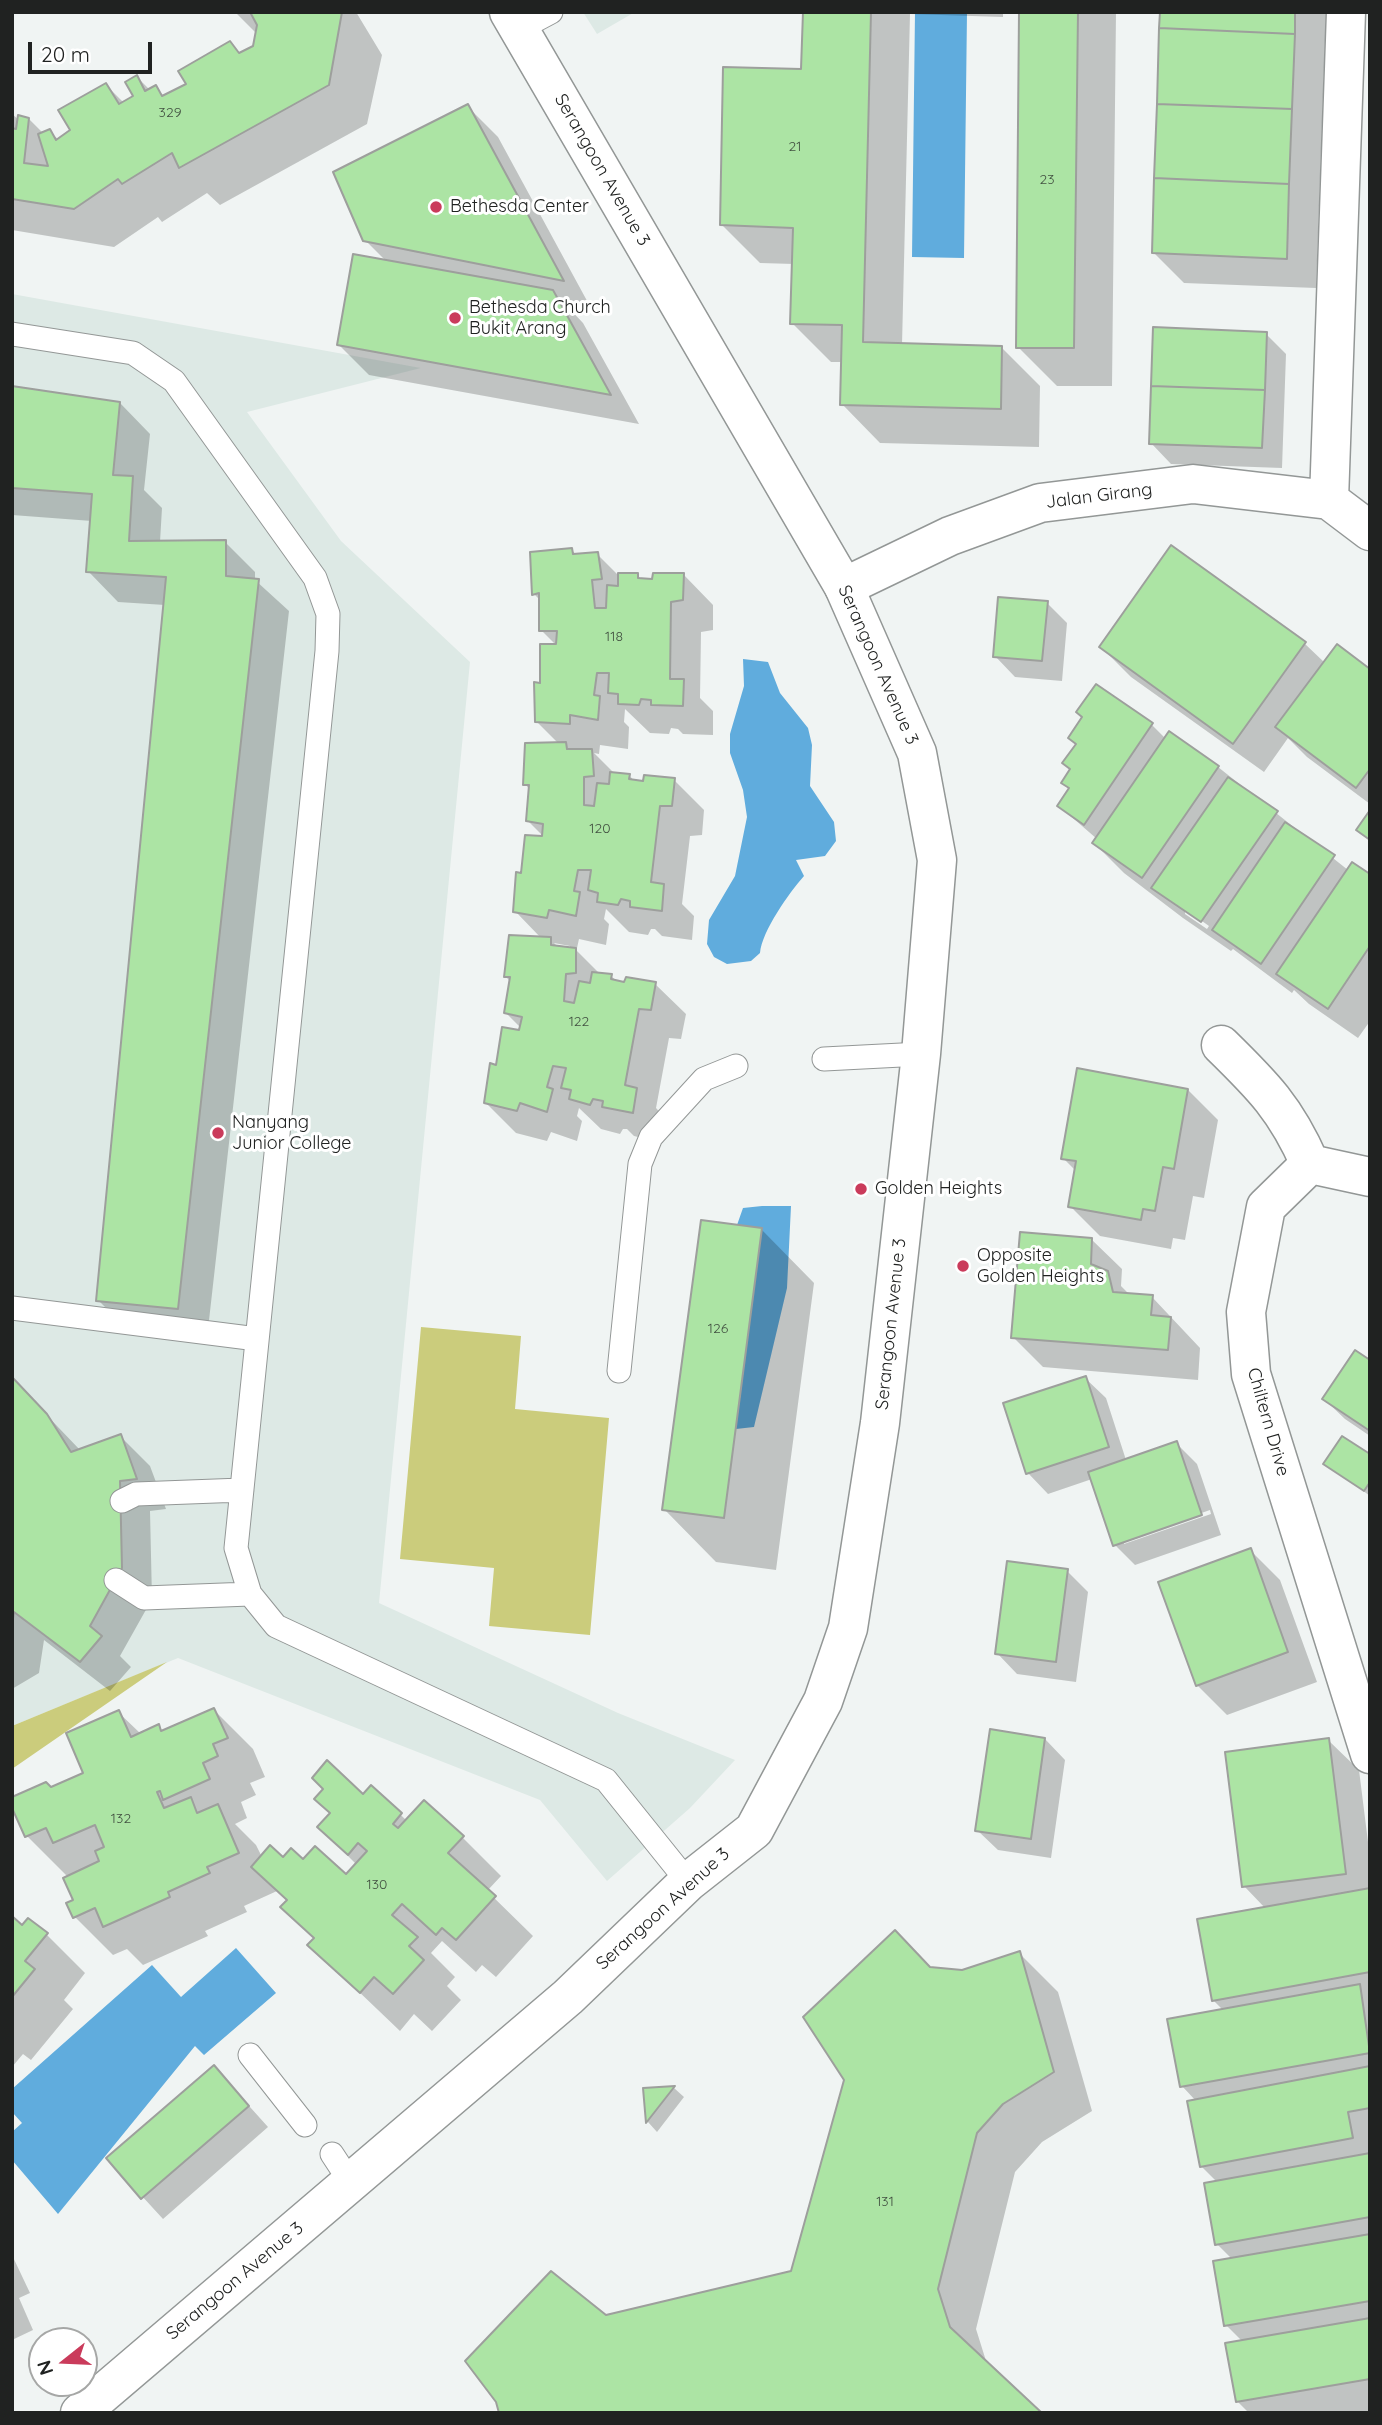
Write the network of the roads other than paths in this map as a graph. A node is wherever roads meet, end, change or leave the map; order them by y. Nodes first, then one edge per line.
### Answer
1 (1346, 12) edge
2 (526, 18) edge
3 (1357, 112) edge
4 (12, 334) edge
5 (1329, 500) junction
6 (1370, 531) edge
7 (844, 587) junction
8 (1222, 1045) dead end
9 (920, 1054) junction
10 (824, 1059) dead end
11 (736, 1066) dead end
12 (1310, 1164) junction
13 (1370, 1177) edge
14 (12, 1308) edge
15 (257, 1339) junction
16 (619, 1371) dead end
17 (242, 1490) junction
18 (121, 1501) dead end
19 (116, 1580) dead end
20 (250, 1594) junction
21 (1370, 1754) edge
22 (688, 1882) junction
23 (250, 2054) dead end
24 (305, 2125) dead end
25 (80, 2413) edge

1 - 3 street
2 - 7 street, Serangoon Avenue 3
3 - 5 street
4 - 15 lane
5 - 6 street
5 - 7 street, Jalan Girang
7 - 9 street, Serangoon Avenue 3
8 - 12 street
9 - 10 lane
9 - 22 street, Serangoon Avenue 3
11 - 16 lane
12 - 13 street
12 - 21 street, Chiltern Drive
14 - 15 lane
15 - 17 lane
17 - 18 lane
17 - 20 lane
19 - 20 lane
20 - 22 lane
22 - 25 street, Serangoon Avenue 3
23 - 24 lane

